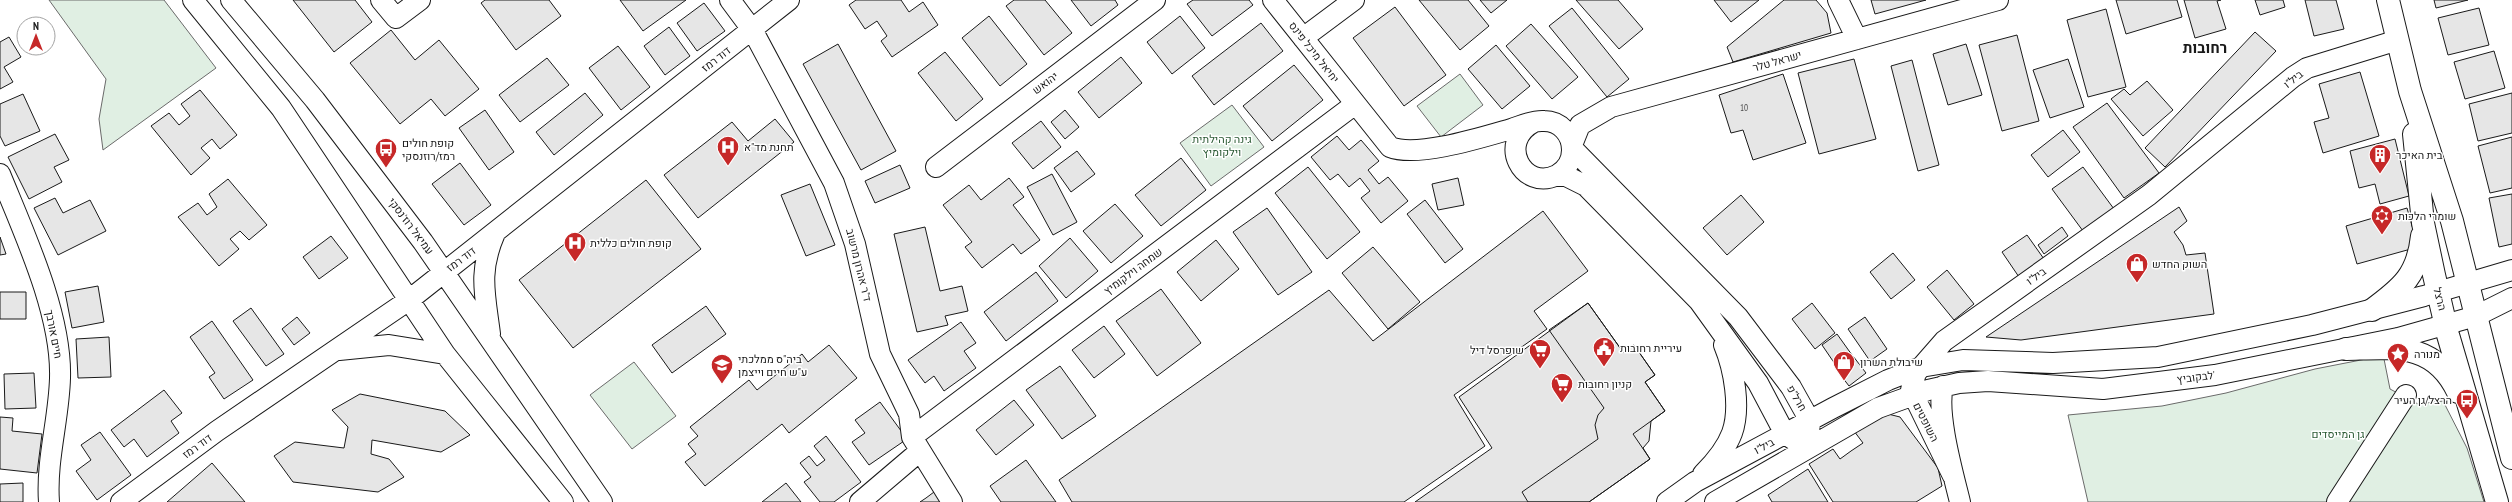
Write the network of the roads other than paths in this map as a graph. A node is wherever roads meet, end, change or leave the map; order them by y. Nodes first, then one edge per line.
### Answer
1 (193, 0) edge
2 (231, 0) edge
3 (381, 0) edge
4 (420, 0) edge
5 (730, 0) edge
6 (789, 0) edge
7 (1155, 0) edge
8 (1273, 0) edge
9 (1354, 0) edge
10 (1838, 0) edge
11 (1998, 0) edge
12 (2388, 0) edge
13 (752, 31) junction
14 (1303, 38) junction
15 (1857, 39) junction
16 (2398, 40) junction
17 (2410, 91) junction
18 (1354, 105) junction
19 (1534, 122) junction
20 (1465, 142) junction
21 (1572, 146) junction
22 (1519, 164) junction
23 (936, 167) dead end
24 (0, 174) edge
25 (1555, 176) junction
26 (2423, 223) junction
27 (495, 233) junction
28 (2512, 270) edge
29 (444, 271) junction
30 (2467, 283) junction
31 (2439, 292) junction
32 (2512, 298) edge
33 (409, 300) junction
34 (2372, 310) junction
35 (2476, 316) junction
36 (1715, 321) junction
37 (2447, 326) junction
38 (491, 338) junction
39 (2346, 349) junction
40 (335, 351) junction
41 (445, 354) junction
42 (1921, 367) junction
43 (1943, 386) junction
44 (1912, 394) junction
45 (2406, 395) dead end
46 (1810, 421) junction
47 (2476, 431) junction
48 (1785, 434) junction
49 (916, 444) junction
50 (1807, 448) junction
51 (2512, 458) edge
52 (1953, 476) junction
53 (1695, 482) junction
54 (49, 502) edge
55 (121, 502) edge
56 (562, 502) edge
57 (602, 502) edge
58 (860, 502) edge
59 (952, 502) edge
60 (1667, 502) edge
61 (1715, 502) edge
62 (1960, 502) edge
63 (2337, 502) edge
64 (2497, 502) edge

1 - 33 street
2 - 29 street, עמיאל רוז'נסקי
3 - 4 street
5 - 13 street, ד"ר אהרון מרשוב
6 - 13 street, דוד רמז
7 - 23 street, יהואש
8 - 14 street, יחיאל מיכל פינס
9 - 14 street
10 - 15 street
11 - 15 street, ישראל טלר
12 - 16 main road, הרצל
13 - 27 street, דוד רמז
13 - 49 street, ד"ר אהרון מרשוב
14 - 18 street, יחיאל מיכל פינס
15 - 21 street, ישראל טלר
16 - 17 main road, הרצל
16 - 42 street, ביל"ו
17 - 26 main road, הרצל
17 - 30 main road, הרצל
18 - 20 street
18 - 49 street, שמחה וילקומיץ
19 - 20 street
19 - 21 street
19 - 22 street
20 - 22 street
21 - 25 street
21 - 46 street, חרל"פ
22 - 25 street
24 - 54 street, חיים אורבך
25 - 36 street
26 - 31 main road, הרצל
26 - 34 main road
27 - 29 street, דוד רמז
27 - 38 street
28 - 30 street
29 - 33 street, דוד רמז
29 - 38 street, עמיאל רוז'נסקי
30 - 31 street
30 - 35 main road, הרצל
31 - 34 street
31 - 37 main road, הרצל
32 - 35 street, לבקוביץ'
33 - 40 street, דוד רמז
33 - 41 street
34 - 42 street
35 - 37 street, לבקוביץ'
35 - 51 main road, הרצל
36 - 48 street
36 - 53 street
37 - 39 street, לבקוביץ'
37 - 47 main road, הרצל
38 - 57 street, עמיאל רוז'נסקי
39 - 43 street, לבקוביץ'
39 - 47 main road
40 - 41 street
40 - 55 street, דוד רמז
41 - 56 street
42 - 44 street, השופטים
42 - 46 street, ביל"ו
43 - 44 street, לבקוביץ'
43 - 52 street, השופטים
44 - 50 street, ביל"ו
44 - 52 street, השופטים
45 - 63 street
46 - 48 street, ביל"ו
46 - 50 street, חרל"פ
47 - 64 main road, הרצל
48 - 50 street
48 - 53 street, ביל"ו
49 - 58 street, שמחה וילקומיץ
49 - 59 street, ד"ר אהרון מרשוב
50 - 61 street, ביל"ו
52 - 62 street, השופטים
53 - 60 street, ביל"ו

